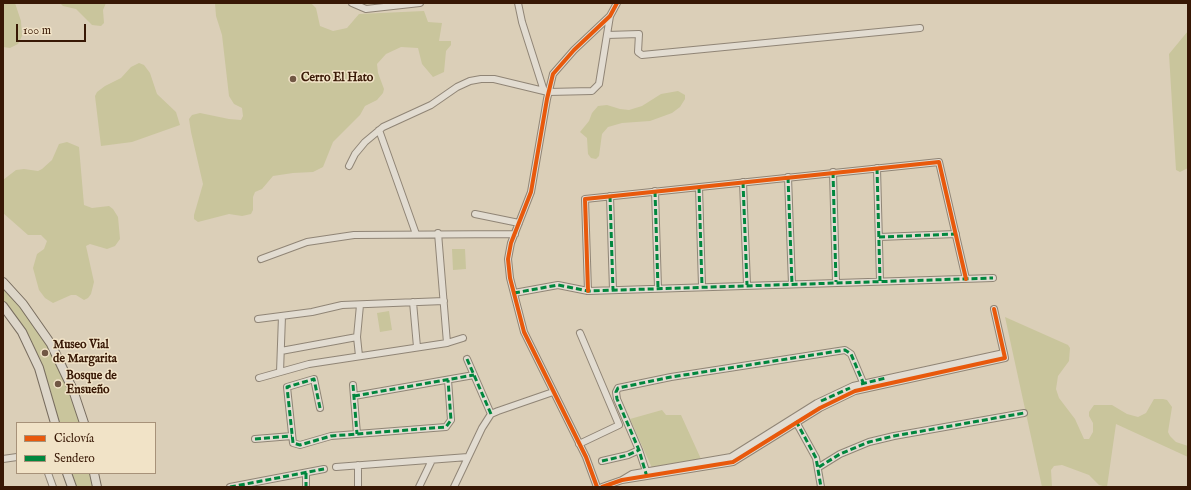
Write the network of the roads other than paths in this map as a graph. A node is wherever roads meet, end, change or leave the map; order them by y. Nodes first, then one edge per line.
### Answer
1 (352, 3) edge
2 (420, 3) edge
3 (518, 3) edge
4 (617, 3) edge
5 (610, 16) junction
6 (920, 28) dead end
7 (607, 35) junction
8 (546, 92) junction
9 (380, 130) junction
10 (349, 166) dead end
11 (877, 168) junction
12 (832, 172) junction
13 (788, 177) junction
14 (743, 182) junction
15 (699, 187) junction
16 (655, 191) junction
17 (610, 196) junction
18 (475, 214) dead end
19 (519, 223) junction
20 (438, 233) junction
21 (416, 234) junction
22 (515, 234) junction
23 (956, 234) junction
24 (879, 237) junction
25 (261, 259) dead end
26 (993, 278) dead end
27 (966, 279) junction
28 (880, 281) junction
29 (3, 282) edge
30 (836, 282) junction
31 (792, 284) junction
32 (746, 285) junction
33 (702, 286) junction
34 (658, 288) junction
35 (613, 290) junction
36 (588, 291) junction
37 (514, 293) junction
38 (444, 301) junction
39 (413, 302) junction
40 (360, 305) junction
41 (3, 306) edge
42 (994, 309) dead end
43 (282, 316) junction
44 (258, 319) dead end
45 (580, 333) dead end
46 (357, 337) junction
47 (463, 338) dead end
48 (447, 342) junction
49 (417, 347) junction
50 (281, 351) junction
51 (359, 356) junction
52 (467, 359) dead end
53 (280, 372) junction
54 (474, 375) junction
55 (260, 378) dead end
56 (448, 380) junction
57 (354, 385) dead end
58 (865, 386) junction
59 (553, 392) junction
60 (354, 396) junction
61 (320, 408) dead end
62 (1024, 413) dead end
63 (491, 414) junction
64 (795, 420) junction
65 (55, 422) edge
66 (84, 422) edge
67 (356, 434) junction
68 (292, 436) junction
69 (255, 439) dead end
70 (579, 444) junction
71 (639, 450) junction
72 (16, 457) edge
73 (468, 457) junction
74 (3, 459) edge
75 (432, 460) junction
76 (602, 461) dead end
77 (358, 465) junction
78 (336, 467) dead end
79 (819, 467) junction
80 (324, 469) dead end
81 (306, 473) junction
82 (48, 474) edge
83 (67, 474) edge
84 (94, 474) edge
85 (647, 474) junction
86 (260, 484) edge
87 (53, 487) edge
88 (72, 487) edge
89 (97, 487) edge
90 (230, 487) edge
91 (306, 487) edge
92 (358, 487) edge
93 (419, 487) edge
94 (454, 487) edge
95 (597, 487) edge
96 (602, 487) edge
97 (821, 487) edge

1 - 2 street
3 - 8 street
4 - 5 street
5 - 7 street
5 - 8 street
6 - 7 street
7 - 8 street
8 - 9 street
8 - 19 street
9 - 10 street
9 - 21 street
11 - 12 street
11 - 23 street
11 - 24 street
12 - 13 street
12 - 30 street
13 - 14 street
13 - 31 street
14 - 15 street
14 - 32 street
15 - 16 street
15 - 33 street
16 - 17 street
16 - 34 street
17 - 35 street
17 - 36 street
18 - 19 street
19 - 22 street
20 - 21 street
20 - 22 street
20 - 38 street
21 - 25 street
22 - 37 street
23 - 24 street
23 - 27 street
24 - 28 street
26 - 27 street
27 - 28 street
28 - 30 street
29 - 66 main road
30 - 31 street
31 - 32 street
32 - 33 street
33 - 34 street
34 - 35 street
35 - 36 street
36 - 37 street
37 - 59 street
38 - 39 street
38 - 48 street
39 - 40 street
39 - 49 street
40 - 43 street
40 - 46 street
41 - 65 main road
42 - 58 street
43 - 44 street
43 - 50 street
45 - 70 street
46 - 50 street
46 - 51 street
47 - 48 street
48 - 49 street
49 - 51 street
50 - 53 street
51 - 53 street
52 - 54 street
53 - 55 street
54 - 56 street
54 - 63 street
56 - 60 street
56 - 67 street
57 - 60 street
58 - 64 street
58 - 71 street
59 - 63 street
59 - 70 street
60 - 67 street
61 - 68 street
62 - 79 street
63 - 73 street
64 - 79 street
64 - 85 street
67 - 68 street
68 - 69 street
70 - 95 street
71 - 76 street
71 - 85 street
72 - 74 street
73 - 75 street
73 - 94 street
75 - 77 street
75 - 93 street
77 - 78 street
77 - 92 street
79 - 97 street
80 - 81 street
81 - 86 street
81 - 91 street
82 - 87 street
83 - 88 main road
84 - 89 main road
85 - 96 street
86 - 90 street

